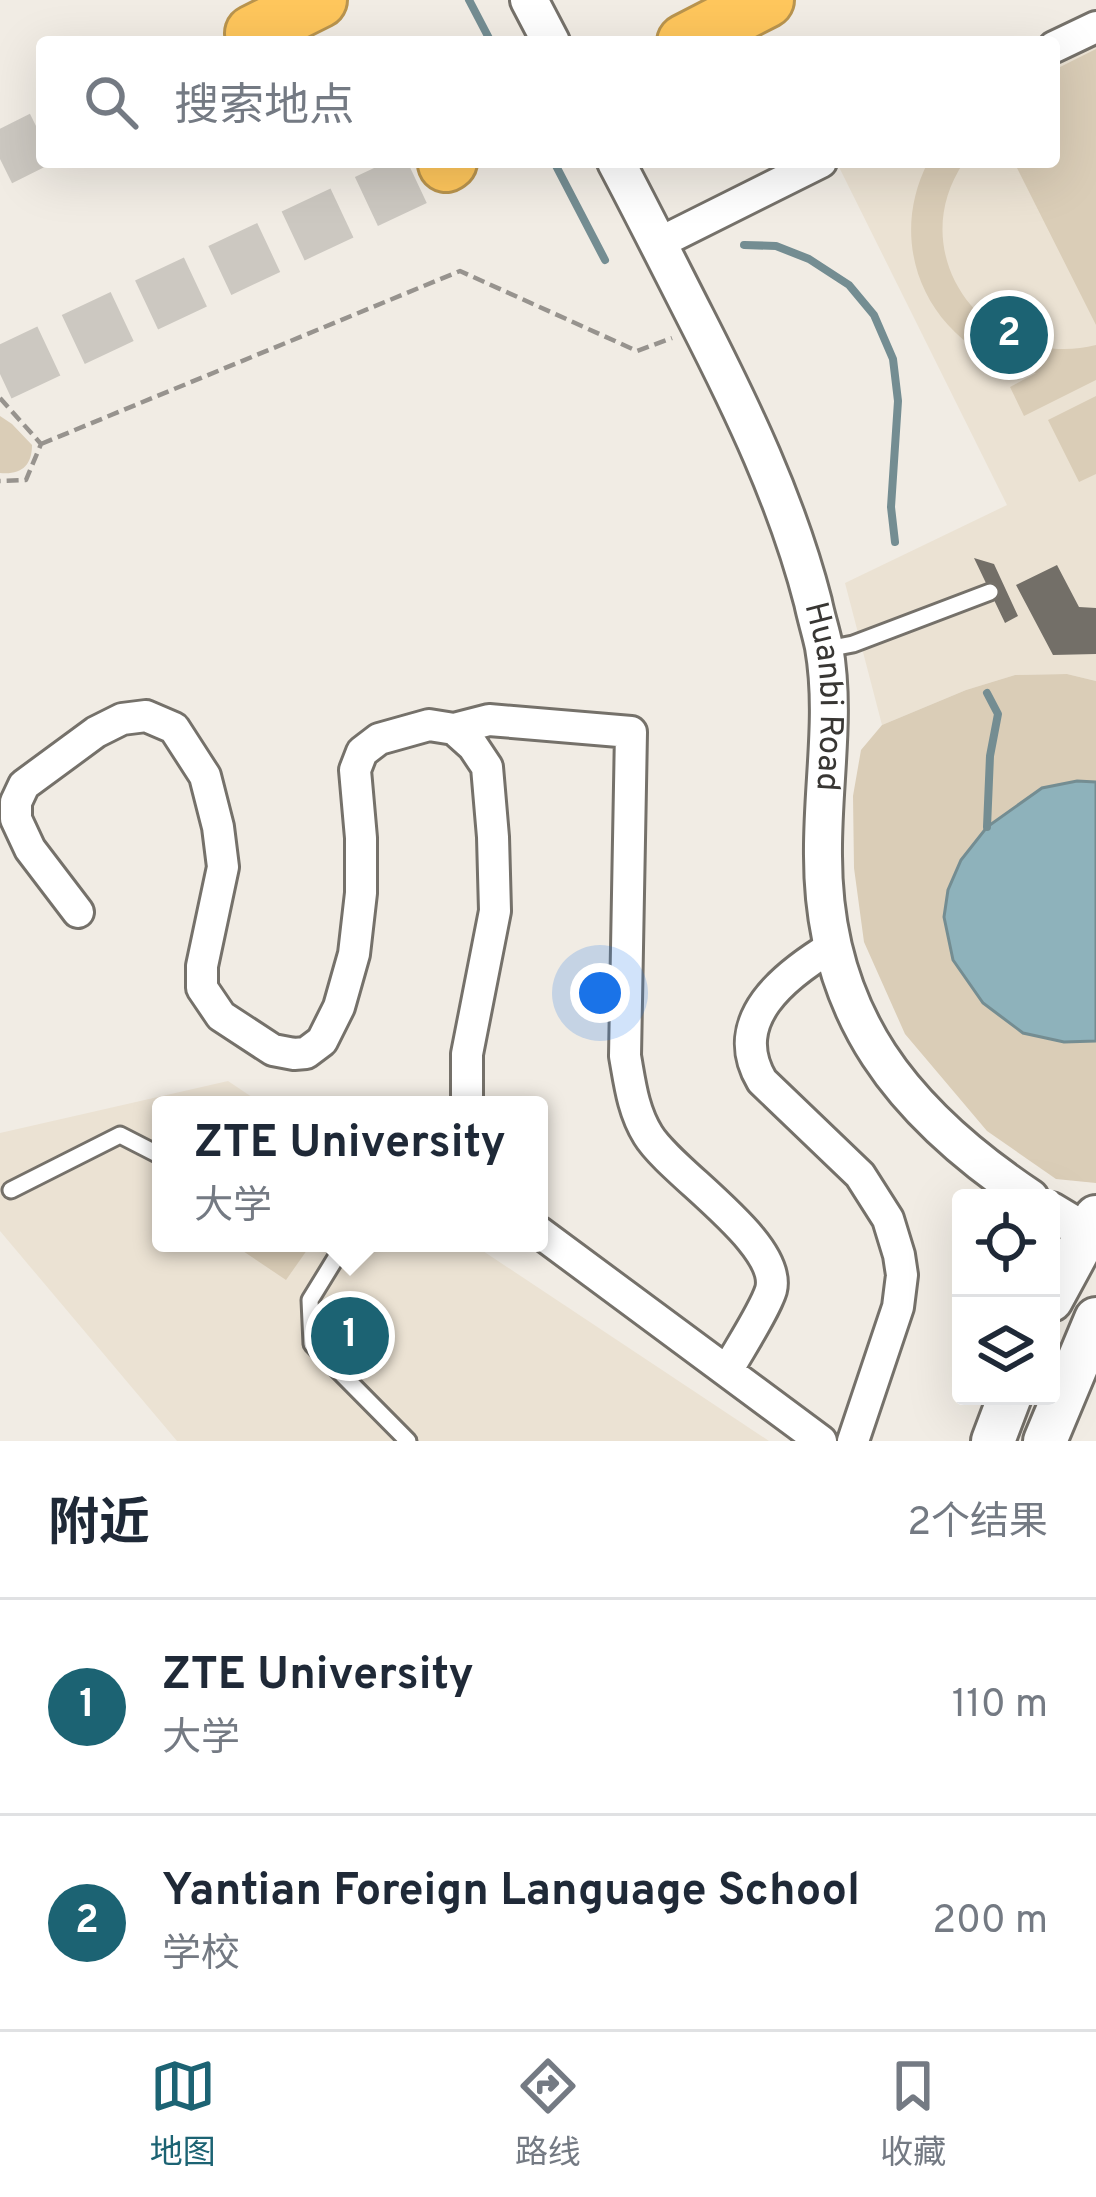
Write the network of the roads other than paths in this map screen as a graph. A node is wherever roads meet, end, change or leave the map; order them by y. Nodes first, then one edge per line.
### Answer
1 (319, 0) edge
2 (529, 0) edge
3 (1096, 27) edge
4 (253, 33) dead end
5 (548, 36) edge
6 (1060, 44) edge
7 (619, 168) edge
8 (809, 168) edge
9 (659, 243) junction
10 (990, 592) dead end
11 (824, 650) junction
12 (454, 729) junction
13 (78, 912) dead end
14 (833, 946) junction
15 (467, 1096) edge
16 (152, 1151) edge
17 (1017, 1189) edge
18 (11, 1190) dead end
19 (1082, 1225) edge
20 (548, 1239) edge
21 (340, 1252) edge
22 (1052, 1297) edge
23 (1096, 1319) edge
24 (727, 1371) junction
25 (1007, 1405) edge
26 (407, 1441) edge
27 (821, 1441) edge
28 (853, 1441) edge
29 (993, 1441) edge
30 (1045, 1441) edge

1 - 4 highway
2 - 5 street
3 - 6 street
7 - 9 street, Huanbi Road
8 - 9 street
9 - 11 street, Huanbi Road
10 - 11 lane
11 - 14 street, Huanbi Road
12 - 13 street
12 - 15 street
12 - 24 street
14 - 17 street, Huanbi Road
14 - 28 street
16 - 18 lane
19 - 22 main road
20 - 24 street
21 - 26 lane
23 - 30 main road
24 - 27 street
25 - 29 main road

